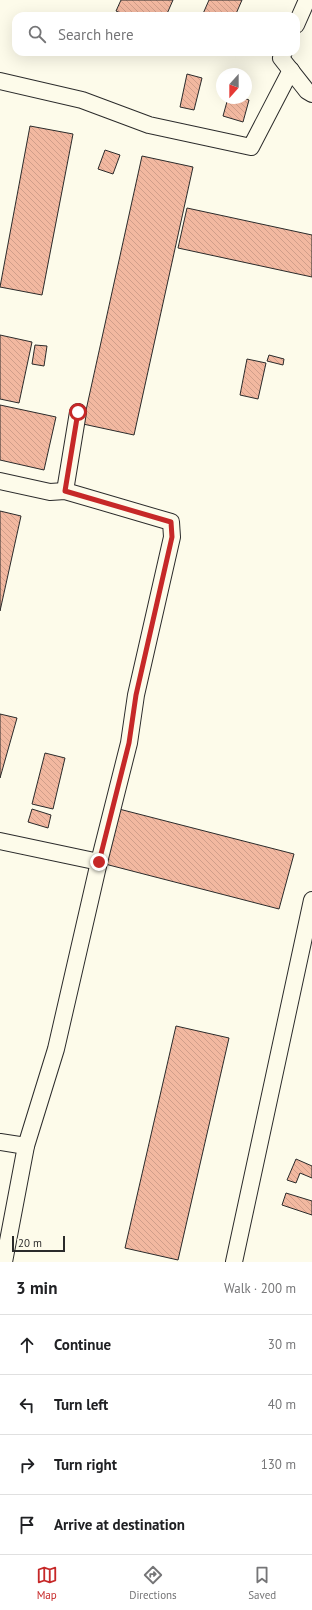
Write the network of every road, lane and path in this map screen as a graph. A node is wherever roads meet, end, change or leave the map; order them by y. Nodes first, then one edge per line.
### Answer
1 (307, 0) edge
2 (300, 16) edge
3 (282, 56) edge
4 (291, 70) junction
5 (0, 81) edge
6 (312, 94) edge
7 (78, 412) dead end
8 (0, 481) edge
9 (65, 491) junction
10 (0, 841) edge
11 (99, 862) junction
12 (312, 900) edge
13 (0, 1142) edge
14 (26, 1146) junction
15 (4, 1262) edge
16 (234, 1262) edge

1 - 2 street
3 - 4 street
4 - 5 street
4 - 6 street
7 - 9 street
8 - 9 street
9 - 11 street
10 - 11 street
11 - 14 street
12 - 16 street
13 - 14 street
14 - 15 street

